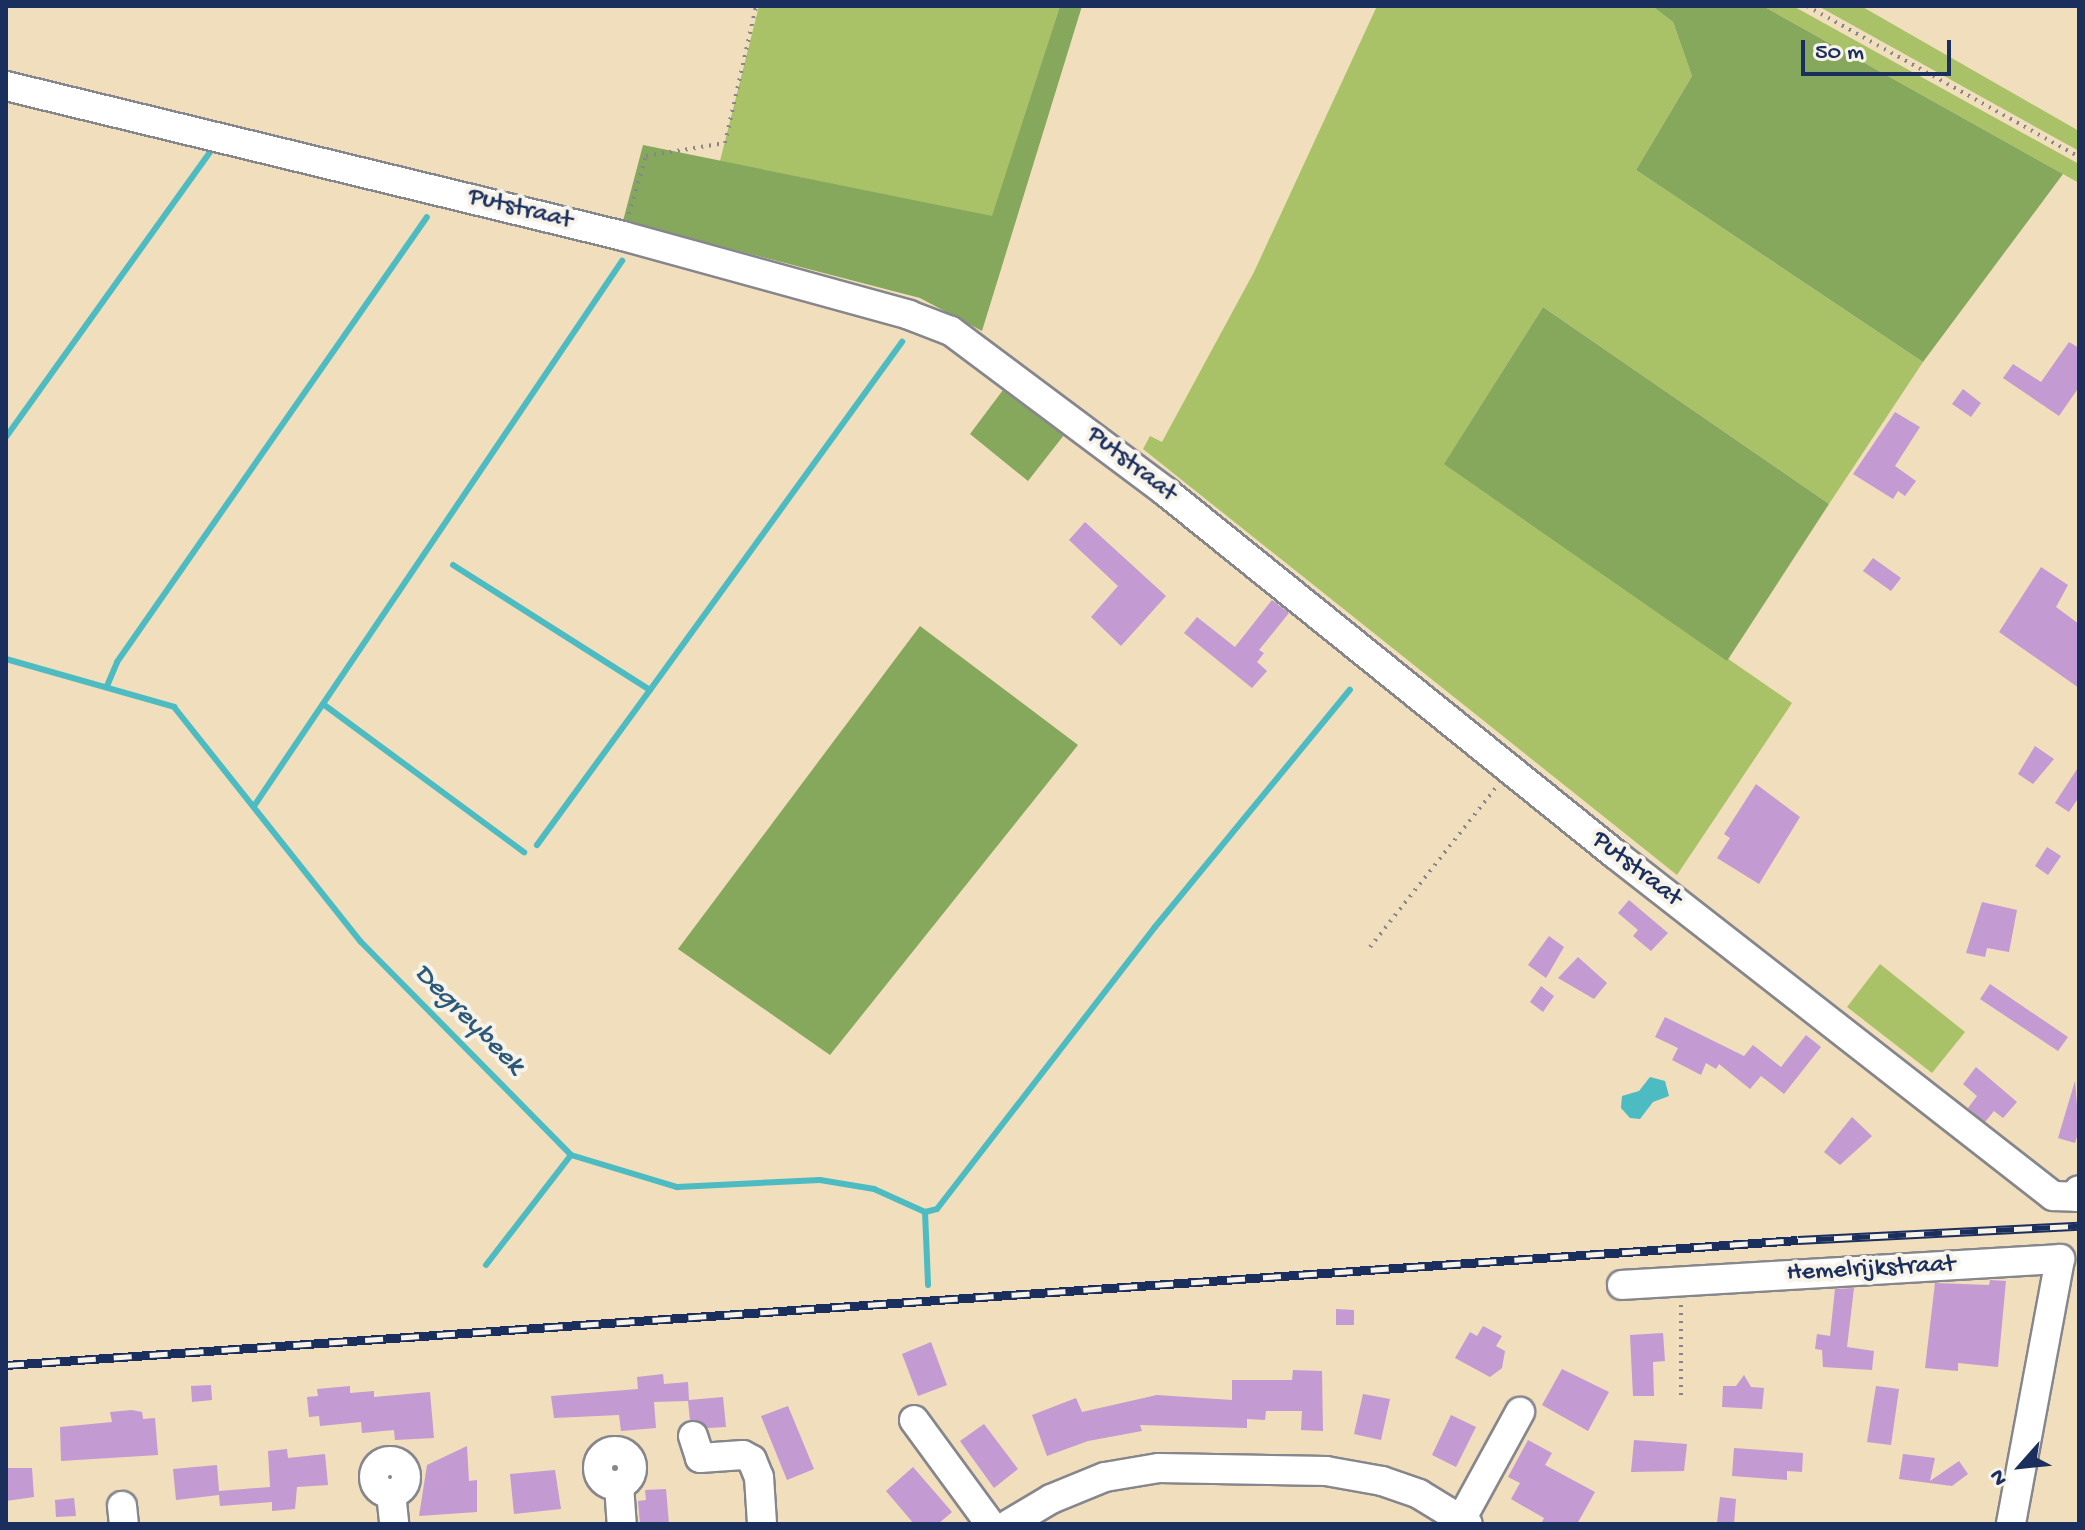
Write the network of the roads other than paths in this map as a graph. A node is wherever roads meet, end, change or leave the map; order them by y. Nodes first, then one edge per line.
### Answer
1 (6, 86) edge
2 (2078, 1194) edge
3 (1622, 1285) dead end
4 (1520, 1412) dead end
5 (914, 1420) dead end
6 (693, 1436) dead end
7 (619, 1485) dead end
8 (391, 1493) dead end
9 (1465, 1521) edge
10 (394, 1524) edge
11 (622, 1524) edge
12 (762, 1524) edge
13 (990, 1524) edge
14 (1009, 1524) edge
15 (2011, 1524) edge

1 - 2 street, Putstraat
3 - 15 street, Hemelrijkstraat
4 - 9 street
5 - 13 street
6 - 12 street
7 - 11 street
8 - 10 street
9 - 14 street

